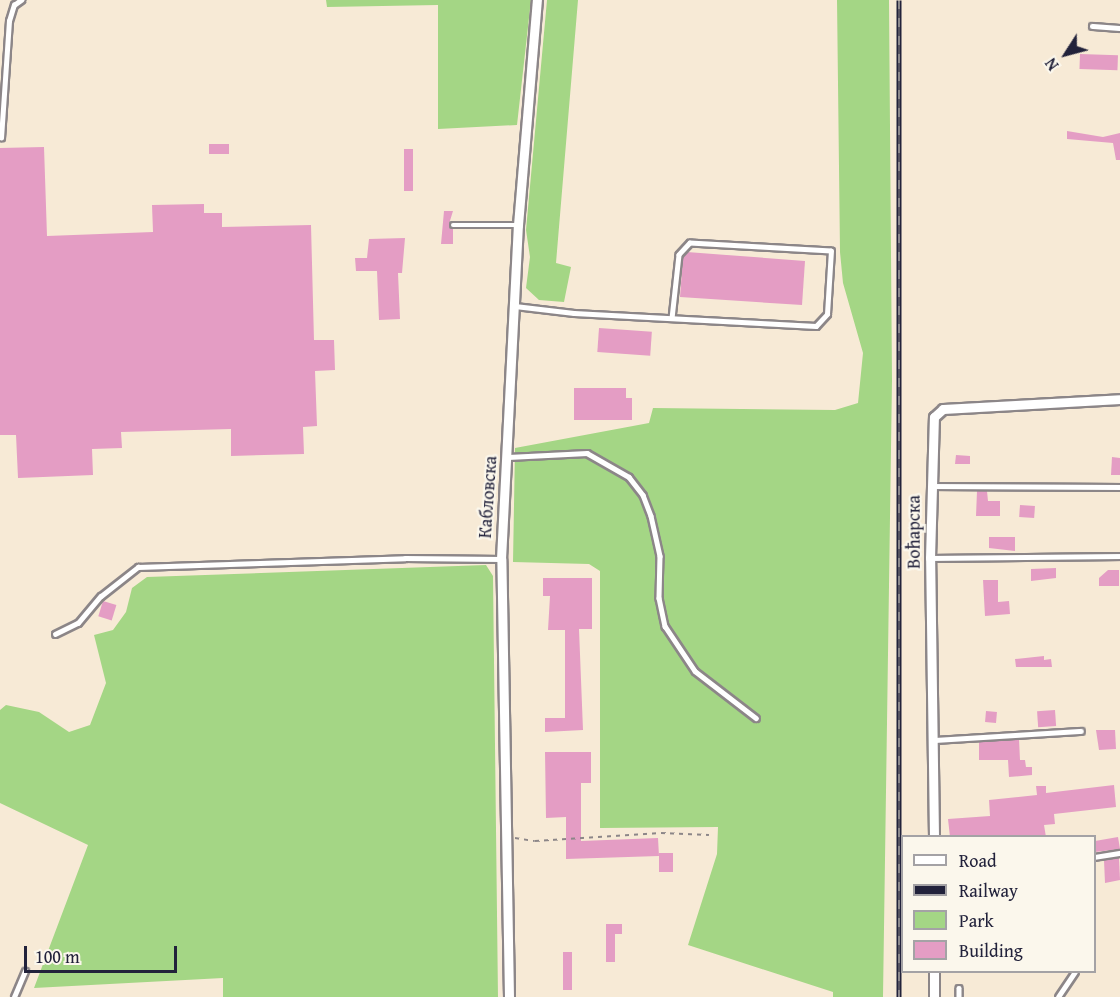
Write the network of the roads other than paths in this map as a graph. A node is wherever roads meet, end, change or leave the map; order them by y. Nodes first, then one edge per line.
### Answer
1 (21, 0) edge
2 (537, 0) edge
3 (1092, 26) dead end
4 (1120, 28) edge
5 (1, 138) edge
6 (453, 225) dead end
7 (518, 225) junction
8 (515, 306) junction
9 (672, 318) junction
10 (1120, 399) edge
11 (508, 457) junction
12 (931, 486) junction
13 (1120, 487) edge
14 (1120, 556) edge
15 (930, 558) junction
16 (501, 559) junction
17 (55, 634) dead end
18 (756, 718) dead end
19 (1081, 731) dead end
20 (933, 740) junction
21 (934, 835) edge
22 (1120, 853) edge
23 (1096, 857) edge
24 (25, 971) dead end
25 (934, 973) edge
26 (1074, 973) edge
27 (958, 988) dead end
28 (14, 997) edge
29 (509, 997) edge
30 (934, 997) edge
31 (959, 997) edge
32 (1058, 997) edge

1 - 5 lane
2 - 7 street, Кабловска
3 - 4 lane
6 - 7 lane
7 - 8 street, Кабловска
8 - 9 lane
8 - 11 street, Кабловска
9 - 9 lane
10 - 12 street, Воћарска
11 - 16 street, Кабловска
11 - 18 lane
12 - 13 lane
12 - 15 street, Воћарска
14 - 15 lane
15 - 20 street, Воћарска
16 - 17 lane
16 - 29 street, Кабловска
19 - 20 lane
20 - 21 street, Воћарска
22 - 23 lane
24 - 28 lane
25 - 30 street
26 - 32 lane
27 - 31 lane

